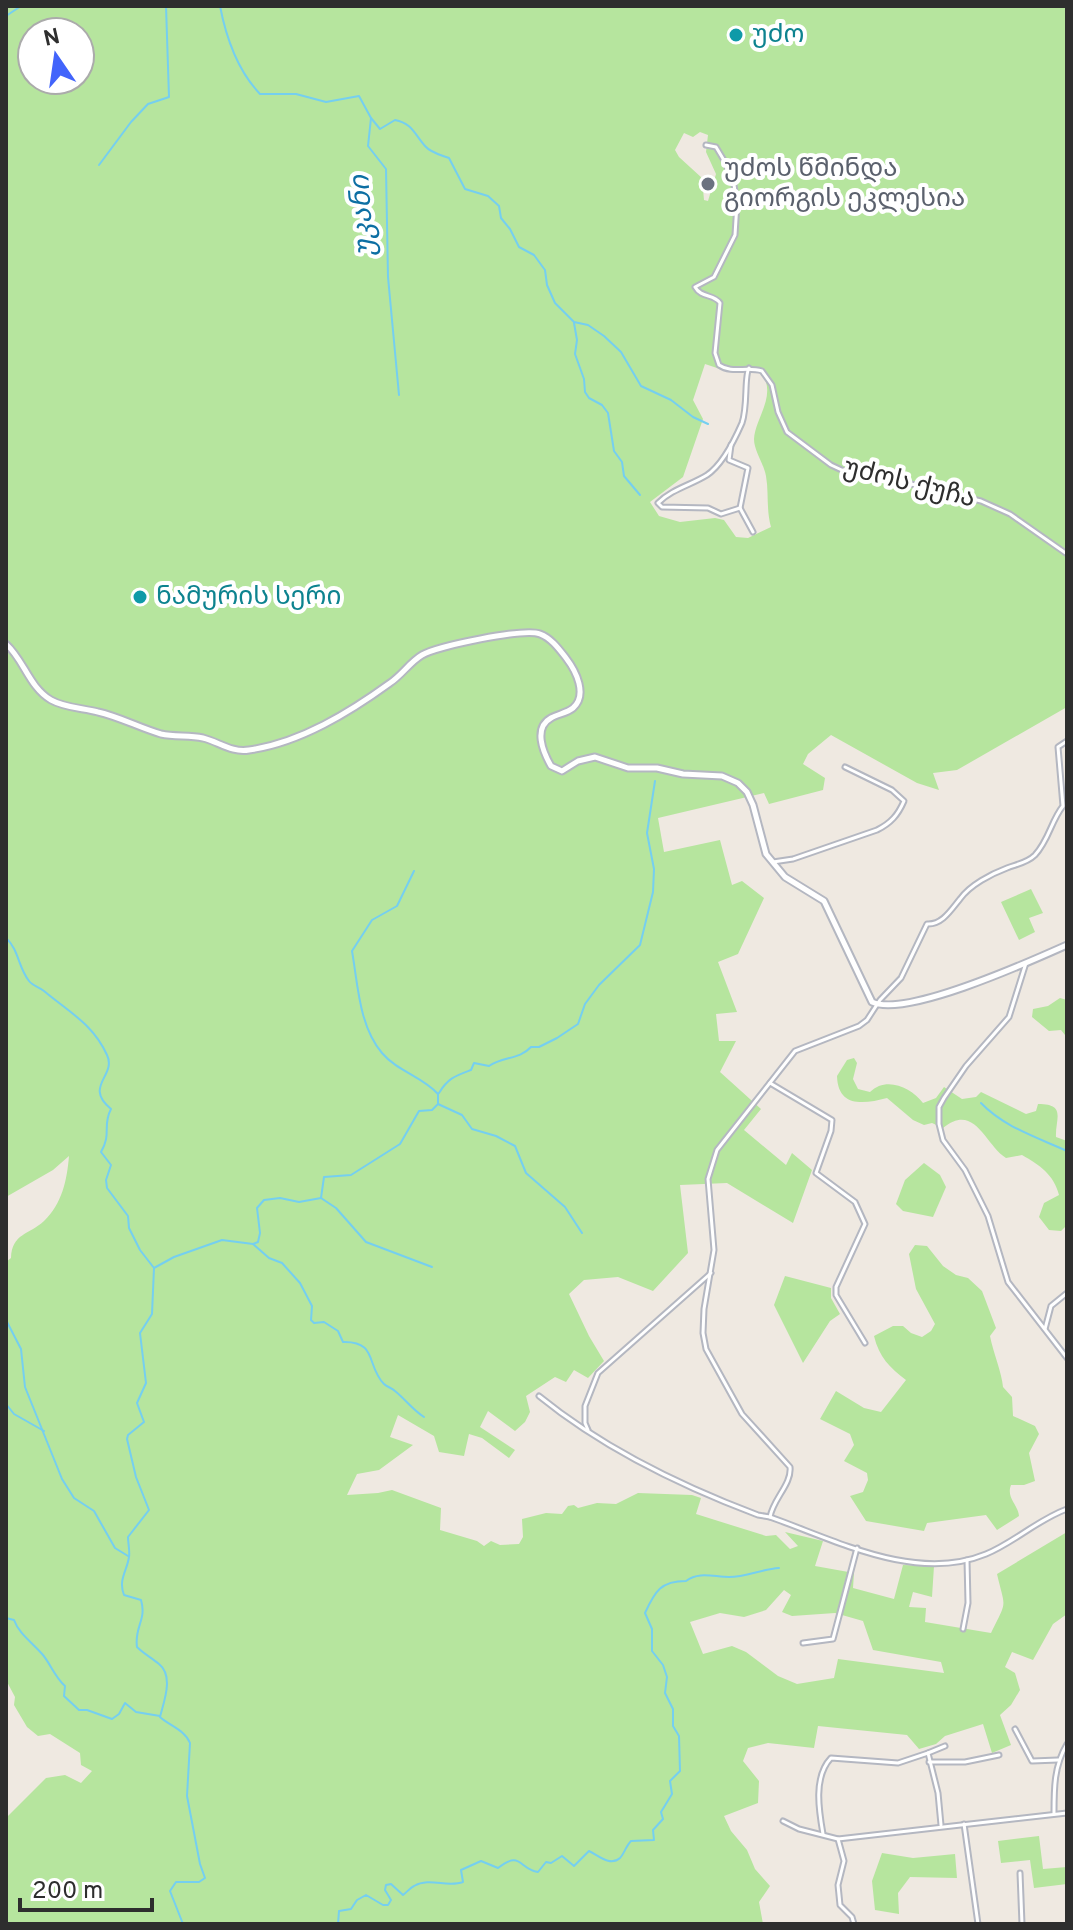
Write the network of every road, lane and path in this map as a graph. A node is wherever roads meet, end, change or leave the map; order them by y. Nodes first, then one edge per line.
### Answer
1 (707, 145) dead end
2 (749, 368) junction
3 (732, 443) junction
4 (740, 508) junction
5 (753, 532) dead end
6 (1067, 554) edge
7 (6, 644) edge
8 (1067, 741) edge
9 (845, 767) dead end
10 (771, 862) junction
11 (1067, 945) edge
12 (1026, 963) junction
13 (877, 1005) junction
14 (770, 1083) junction
15 (711, 1273) junction
16 (1067, 1293) edge
17 (1045, 1329) junction
18 (865, 1343) dead end
19 (1067, 1358) edge
20 (539, 1396) dead end
21 (589, 1431) junction
22 (1067, 1509) edge
23 (770, 1517) junction
24 (857, 1548) junction
25 (967, 1560) junction
26 (963, 1629) dead end
27 (803, 1643) dead end
28 (1015, 1729) dead end
29 (1067, 1744) edge
30 (945, 1746) dead end
31 (928, 1753) junction
32 (999, 1755) dead end
33 (1058, 1760) junction
34 (929, 1762) junction
35 (1054, 1813) junction
36 (1067, 1813) edge
37 (783, 1821) dead end
38 (964, 1824) junction
39 (941, 1827) junction
40 (823, 1834) junction
41 (838, 1839) junction
42 (1020, 1873) dead end
43 (854, 1924) edge
44 (978, 1924) edge
45 (1022, 1924) edge

1 - 2 street, უძოს ქუჩა
2 - 3 street
2 - 6 street, უძოს ქუჩა
3 - 4 street
3 - 4 street
4 - 5 street
7 - 10 main road
8 - 13 street
9 - 10 street
10 - 13 main road
11 - 12 main road
12 - 13 main road
12 - 17 street
13 - 14 street
14 - 15 street
14 - 18 street
15 - 21 street
15 - 23 street
16 - 17 street
17 - 19 street
20 - 21 street
21 - 23 street
22 - 25 street
23 - 24 street
24 - 25 street
24 - 27 street
25 - 26 street
28 - 33 street
29 - 33 street
30 - 31 street
31 - 34 street
31 - 40 street
32 - 34 street
33 - 35 street
34 - 39 street
35 - 36 street
35 - 38 street
37 - 40 street
38 - 39 street
38 - 44 street
39 - 41 street
40 - 41 street
41 - 43 street
42 - 45 street

